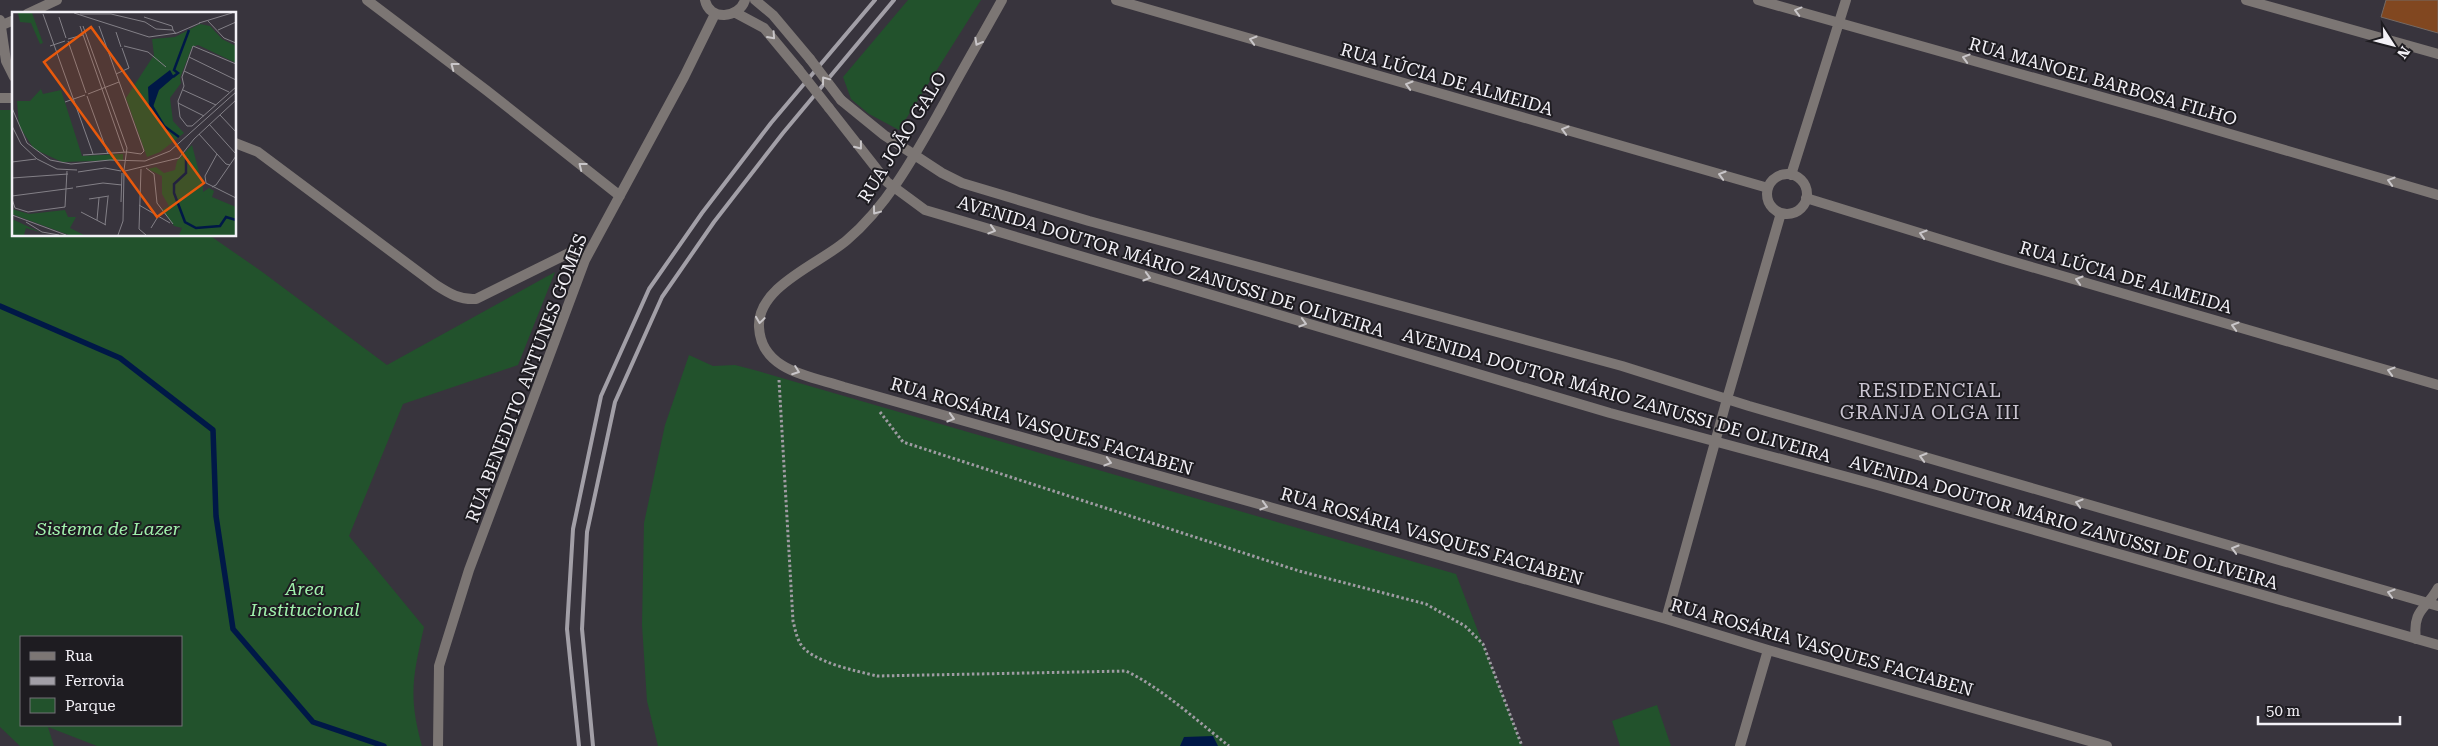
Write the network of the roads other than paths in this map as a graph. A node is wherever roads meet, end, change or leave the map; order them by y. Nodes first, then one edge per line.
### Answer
1 (57, 0) edge
2 (367, 0) edge
3 (745, 0) edge
4 (755, 0) edge
5 (1002, 0) edge
6 (1116, 0) edge
7 (1758, 0) edge
8 (1846, 0) edge
9 (2246, 0) edge
10 (703, 2) edge
11 (31, 12) edge
12 (736, 13) junction
13 (715, 14) junction
14 (1839, 22) junction
15 (1, 24) edge
16 (2438, 54) edge
17 (12, 73) edge
18 (236, 143) edge
19 (914, 155) junction
20 (1791, 174) junction
21 (894, 187) junction
22 (1768, 188) junction
23 (2438, 195) edge
24 (620, 196) junction
25 (1806, 198) junction
26 (1781, 213) junction
27 (585, 260) junction
28 (778, 365) joint
29 (2438, 385) edge
30 (1727, 399) junction
31 (1715, 441) junction
32 (2438, 590) edge
33 (2425, 603) junction
34 (2438, 606) edge
35 (1666, 618) junction
36 (2416, 639) junction
37 (2436, 641) edge
38 (1768, 650) junction
39 (438, 746) edge
40 (1740, 746) edge
41 (2107, 746) edge

1 - 11 street
24 -> 2 street
3 - 12 street
19 -> 4 street, AVENIDA DOUTOR MÁRIO ZANUSSI DE OLIVEIRA, bridge
5 -> 19 street, RUA JOÃO GALO
22 -> 6 street, RUA LÚCIA DE ALMEIDA
14 -> 7 street, RUA MANOEL BARBOSA FILHO
8 - 14 street
9 - 16 street
10 - 13 street
12 - 13 street
12 -> 21 street, AVENIDA DOUTOR MÁRIO ZANUSSI DE OLIVEIRA, bridge
13 - 24 street, RUA BENEDITO ANTUNES GOMES
14 - 20 street
23 -> 14 street, RUA MANOEL BARBOSA FILHO
15 - 17 street
18 - 27 street
19 - 21 street, RUA JOÃO GALO
19 - 30 street, AVENIDA DOUTOR MÁRIO ZANUSSI DE OLIVEIRA
20 - 22 street
20 - 25 street
21 -> 28 street, RUA JOÃO GALO
21 -> 31 street, AVENIDA DOUTOR MÁRIO ZANUSSI DE OLIVEIRA
22 - 26 street
24 - 27 street, RUA BENEDITO ANTUNES GOMES
25 - 26 street
29 -> 25 street, RUA LÚCIA DE ALMEIDA
26 - 30 street
27 - 39 street, RUA BENEDITO ANTUNES GOMES
28 -> 35 street, RUA ROSÁRIA VASQUES FACIABEN
30 - 31 street
33 -> 30 street, AVENIDA DOUTOR MÁRIO ZANUSSI DE OLIVEIRA
31 - 35 street
31 - 36 street, AVENIDA DOUTOR MÁRIO ZANUSSI DE OLIVEIRA
32 - 33 street
33 - 34 street, AVENIDA DOUTOR MÁRIO ZANUSSI DE OLIVEIRA
33 - 36 street
35 - 38 street, RUA ROSÁRIA VASQUES FACIABEN
36 - 37 street, AVENIDA DOUTOR MÁRIO ZANUSSI DE OLIVEIRA
38 - 40 street
38 - 41 street, RUA ROSÁRIA VASQUES FACIABEN

